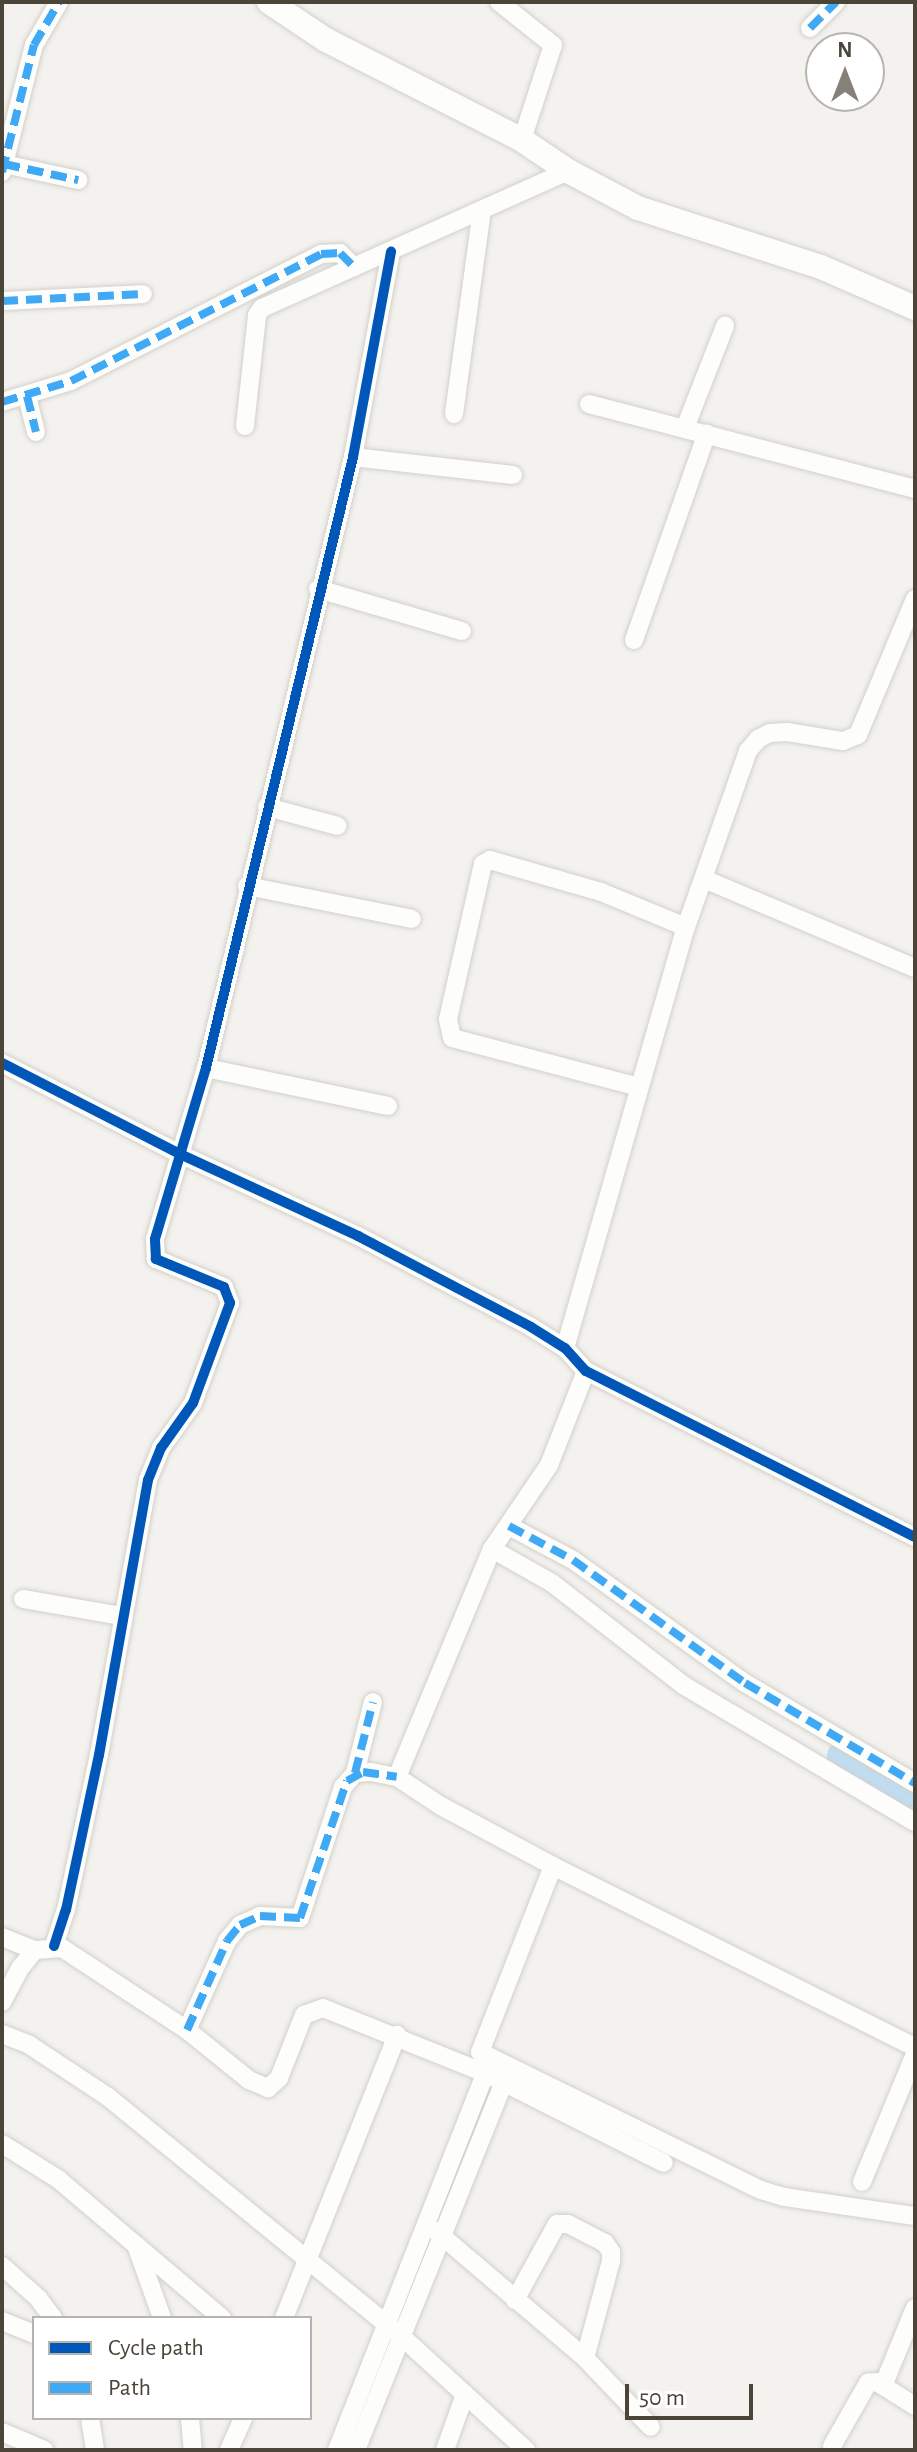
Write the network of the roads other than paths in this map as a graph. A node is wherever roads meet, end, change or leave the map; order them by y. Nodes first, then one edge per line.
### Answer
1 (59, 2) edge
2 (269, 2) edge
3 (499, 2) edge
4 (836, 2) edge
5 (810, 28) dead end
6 (528, 145) junction
7 (563, 167) junction
8 (3, 168) edge
9 (78, 180) dead end
10 (482, 210) junction
11 (391, 251) junction
12 (348, 261) junction
13 (143, 294) dead end
14 (2, 301) edge
15 (915, 308) edge
16 (725, 326) dead end
17 (2, 402) edge
18 (589, 404) dead end
19 (454, 414) dead end
20 (245, 426) dead end
21 (685, 428) junction
22 (707, 433) junction
23 (353, 457) junction
24 (513, 475) dead end
25 (915, 489) edge
26 (318, 589) junction
27 (915, 599) edge
28 (462, 631) dead end
29 (634, 640) dead end
30 (267, 807) junction
31 (338, 826) dead end
32 (704, 879) junction
33 (247, 886) junction
34 (412, 919) dead end
35 (686, 926) junction
36 (915, 968) edge
37 (2, 1063) edge
38 (204, 1075) junction
39 (639, 1087) junction
40 (388, 1106) dead end
41 (182, 1155) junction
42 (565, 1348) junction
43 (586, 1371) junction
44 (507, 1527) junction
45 (915, 1537) edge
46 (493, 1548) junction
47 (23, 1599) dead end
48 (121, 1616) junction
49 (373, 1702) dead end
50 (355, 1773) junction
51 (397, 1777) junction
52 (915, 1783) edge
53 (915, 1822) edge
54 (553, 1866) junction
55 (2, 1937) edge
56 (54, 1946) junction
57 (35, 1950) junction
58 (2, 2002) edge
59 (187, 2030) junction
60 (2, 2034) edge
61 (397, 2035) junction
62 (913, 2043) edge
63 (482, 2063) junction
64 (504, 2082) junction
65 (2, 2144) edge
66 (664, 2163) dead end
67 (862, 2182) dead end
68 (915, 2216) edge
69 (427, 2225) junction
70 (445, 2237) junction
71 (135, 2243) junction
72 (308, 2261) junction
73 (2, 2266) edge
74 (515, 2300) junction
75 (915, 2308) edge
76 (52, 2316) edge
77 (161, 2316) edge
78 (220, 2316) edge
79 (285, 2316) edge
80 (2, 2321) edge
81 (393, 2329) junction
82 (32, 2333) edge
83 (585, 2358) junction
84 (883, 2386) junction
85 (465, 2394) junction
86 (915, 2406) edge
87 (90, 2420) edge
88 (190, 2420) edge
89 (242, 2420) edge
90 (651, 2427) dead end
91 (2, 2432) edge
92 (832, 2446) dead end
93 (44, 2450) edge
94 (95, 2450) edge
95 (193, 2450) edge
96 (229, 2450) edge
97 (337, 2450) edge
98 (356, 2450) edge
99 (445, 2450) edge
100 (526, 2450) edge

1 - 8 street
2 - 6 street
3 - 6 street
4 - 5 street
6 - 7 street
7 - 10 street
7 - 15 street
8 - 9 street
10 - 11 street
10 - 19 street
11 - 12 street
11 - 23 street
12 - 17 street
12 - 20 street
13 - 14 street
16 - 21 street
18 - 21 street
21 - 22 street
22 - 25 street
22 - 29 street
23 - 24 street
23 - 26 street
26 - 28 street
26 - 30 street
27 - 32 street
30 - 31 street
30 - 33 street
32 - 35 street
32 - 36 street
33 - 34 street
33 - 38 street
35 - 39 street
35 - 39 street
37 - 41 street
38 - 40 street
38 - 41 street
39 - 42 street
41 - 42 street
41 - 48 street
42 - 43 street
43 - 44 street
43 - 45 street
44 - 46 street
44 - 52 street
46 - 51 street
46 - 53 street
47 - 48 street
48 - 56 street
49 - 50 street
50 - 51 street
50 - 59 street
51 - 54 street
54 - 62 street
54 - 63 street
55 - 57 street
56 - 57 street
56 - 59 street
57 - 58 street
59 - 61 street
60 - 72 street
61 - 63 street
61 - 72 street
62 - 67 street
63 - 64 street
63 - 68 street
63 - 69 street
64 - 66 street
64 - 70 street
65 - 71 street
69 - 70 street
69 - 81 street
70 - 74 street
70 - 81 street
71 - 77 street
71 - 78 street
72 - 79 street
72 - 81 street
73 - 76 street
74 - 83 street
74 - 83 street
75 - 84 street
80 - 82 street
81 - 85 street
81 - 97 street
81 - 98 street
83 - 90 street
84 - 86 street
84 - 92 street
85 - 99 street
85 - 100 street
87 - 94 street
88 - 95 street
89 - 96 street
91 - 93 street

